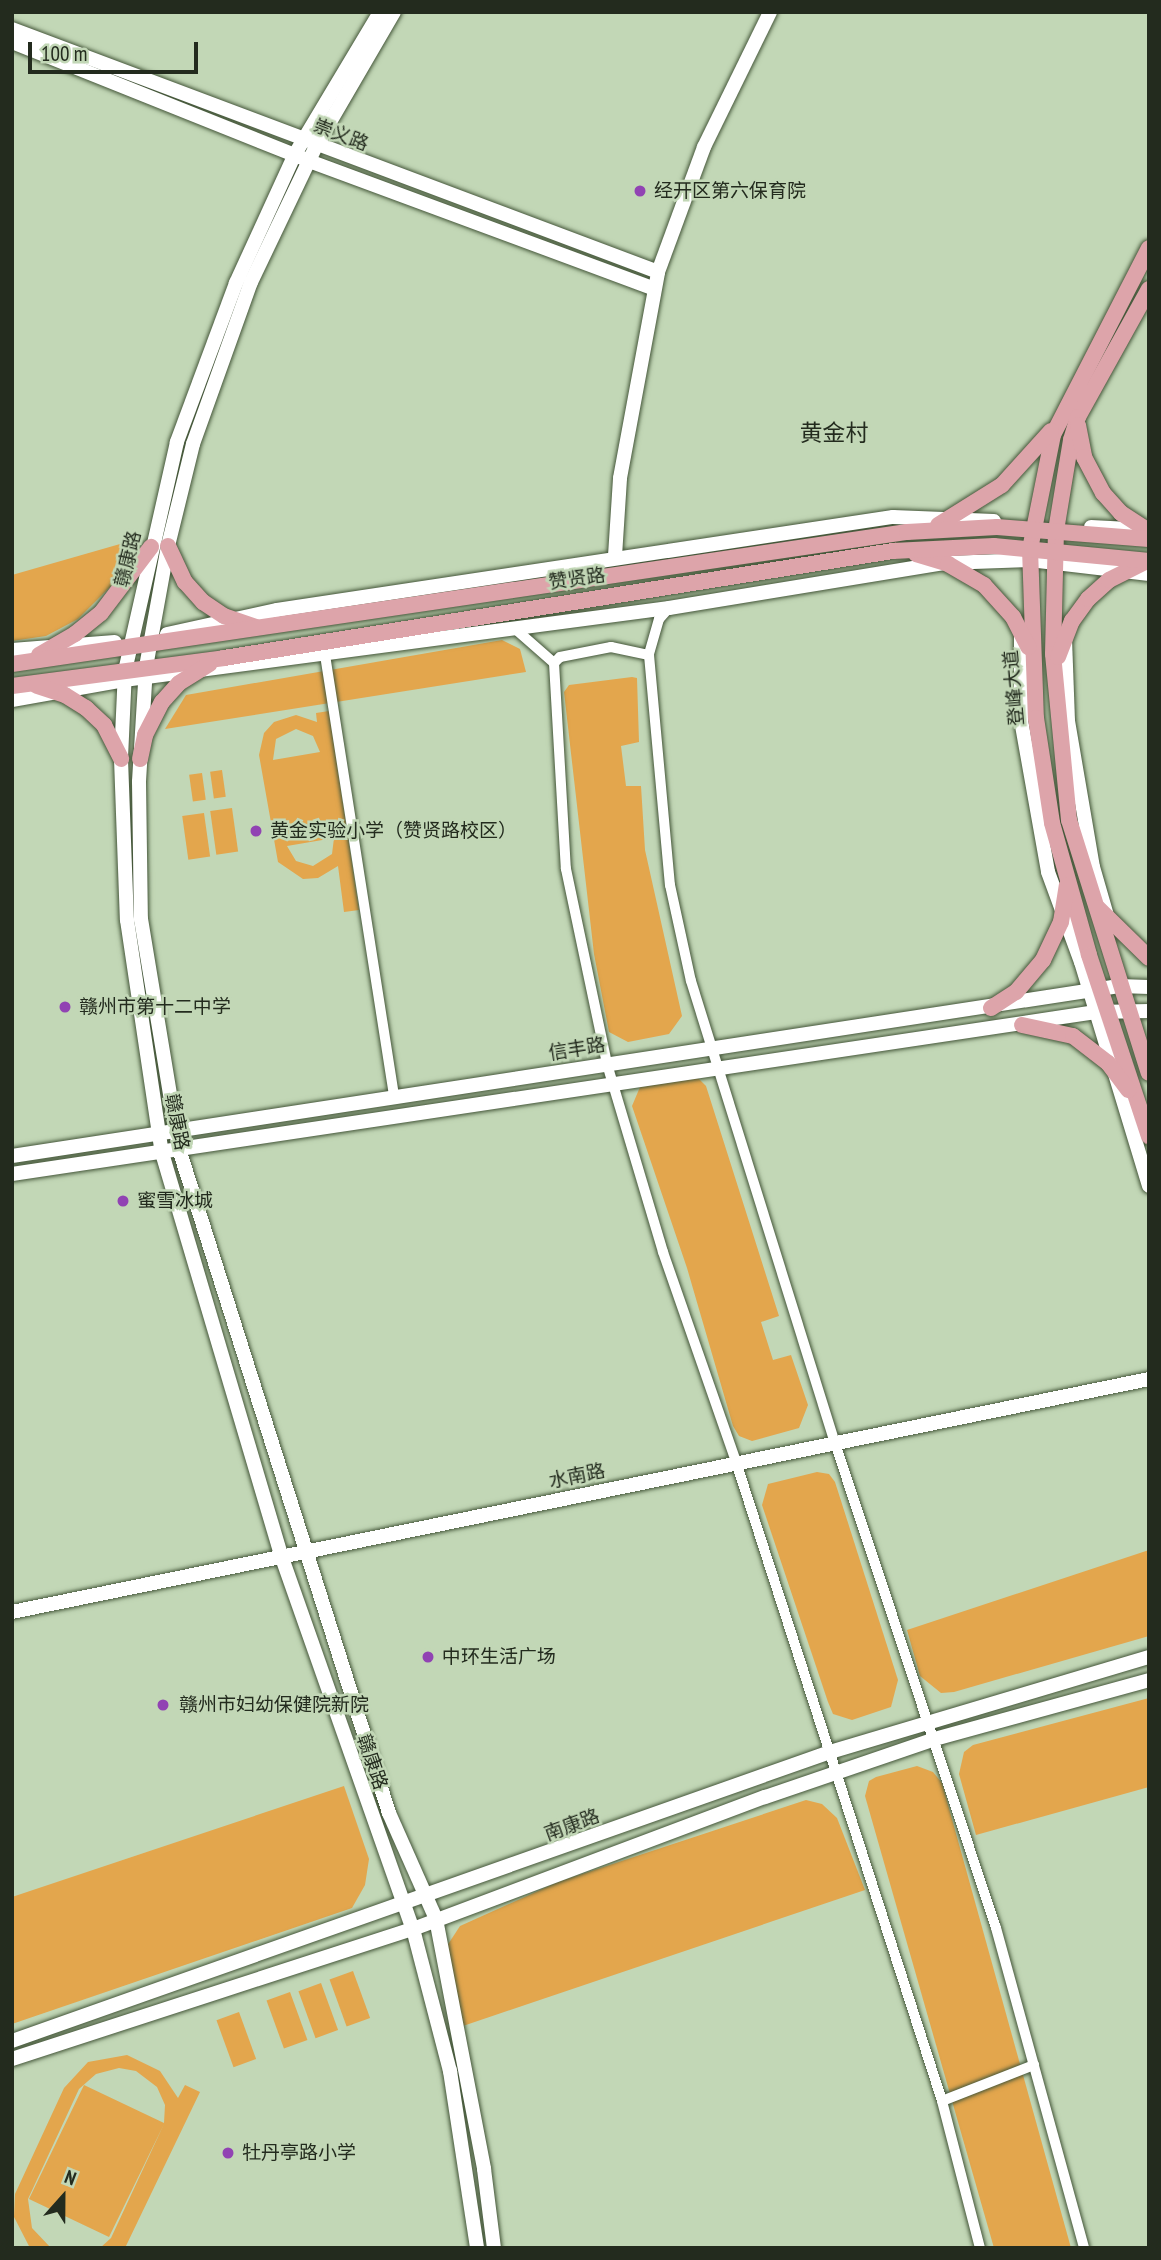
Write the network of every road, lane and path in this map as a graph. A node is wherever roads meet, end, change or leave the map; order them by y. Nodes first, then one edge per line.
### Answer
1 (380, 12) edge
2 (394, 12) edge
3 (770, 12) edge
4 (12, 29) edge
5 (12, 42) edge
6 (302, 140) junction
7 (316, 146) junction
8 (295, 154) junction
9 (309, 161) junction
10 (1149, 248) edge
11 (658, 272) junction
12 (653, 288) junction
13 (1149, 289) edge
14 (1070, 416) junction
15 (951, 519) junction
16 (1032, 526) junction
17 (1057, 528) junction
18 (907, 532) junction
19 (1148, 533) edge
20 (168, 546) junction
21 (151, 547) junction
22 (893, 551) junction
23 (1030, 554) junction
24 (615, 556) junction
25 (1054, 556) junction
26 (945, 563) junction
27 (1148, 565) edge
28 (1125, 570) junction
29 (669, 607) junction
30 (235, 621) junction
31 (513, 627) junction
32 (272, 628) junction
33 (1021, 632) junction
34 (1065, 636) junction
35 (150, 641) junction
36 (129, 644) junction
37 (54, 648) junction
38 (12, 650) edge
39 (325, 655) junction
40 (649, 655) junction
41 (1031, 655) junction
42 (224, 659) junction
43 (12, 663) edge
44 (554, 663) junction
45 (198, 670) junction
46 (145, 672) junction
47 (124, 675) junction
48 (1054, 684) junction
49 (14, 690) edge
50 (57, 691) junction
51 (121, 759) junction
52 (140, 759) junction
53 (1068, 880) junction
54 (1090, 897) junction
55 (1063, 912) junction
56 (1109, 921) junction
57 (1149, 958) edge
58 (1124, 986) junction
59 (1149, 987) edge
60 (1096, 990) junction
61 (990, 1008) junction
62 (1138, 1010) edge
63 (1102, 1011) junction
64 (1022, 1025) junction
65 (1149, 1047) edge
66 (713, 1050) junction
67 (607, 1063) junction
68 (718, 1067) junction
69 (1112, 1067) junction
70 (1149, 1073) edge
71 (613, 1082) junction
72 (394, 1097) junction
73 (1137, 1101) junction
74 (174, 1131) junction
75 (157, 1134) junction
76 (1149, 1136) edge
77 (179, 1149) junction
78 (162, 1153) junction
79 (12, 1156) edge
80 (12, 1174) edge
81 (1149, 1186) edge
82 (1149, 1379) edge
83 (835, 1443) junction
84 (737, 1465) junction
85 (303, 1550) junction
86 (281, 1555) junction
87 (12, 1612) edge
88 (1149, 1657) edge
89 (1149, 1680) edge
90 (928, 1721) junction
91 (935, 1739) junction
92 (830, 1752) junction
93 (836, 1773) junction
94 (425, 1898) junction
95 (402, 1905) junction
96 (436, 1919) junction
97 (414, 1929) junction
98 (12, 2041) edge
99 (12, 2059) edge
100 (1034, 2065) junction
101 (942, 2101) junction
102 (477, 2248) edge
103 (494, 2248) edge
104 (980, 2248) edge
105 (1084, 2248) edge

1 - 6 main road, 赣康路
2 - 7 main road, 赣康路
3 - 11 main road
4 - 6 main road, 崇义路
5 - 8 main road, 崇义路
6 - 7 main road, 崇义路
6 - 8 main road, 赣康路
7 - 9 main road, 赣康路
7 - 11 main road, 崇义路
8 - 9 main road, 崇义路
8 - 21 main road, 赣康路
9 - 12 main road, 崇义路
9 - 20 main road, 赣康路
10 - 14 main road, 登峰大道
11 - 12 main road
12 - 24 main road
13 - 14 main road, 登峰大道
14 - 15 main road
14 - 16 main road, 登峰大道
14 - 17 main road, 登峰大道
14 - 19 main road
15 - 16 main road
15 - 18 main road
15 - 24 main road
16 - 17 main road, 赞贤路
16 - 18 main road, 赞贤路
16 - 23 main road, 登峰大道
17 - 19 main road, 赞贤路
17 - 25 main road, 登峰大道
18 - 32 main road, 赞贤路
20 - 30 main road
20 - 35 main road, 赣康路
21 - 36 main road, 赣康路
21 - 37 main road
22 - 23 main road, 赞贤路
22 - 26 main road
22 - 42 main road, 赞贤路
23 - 25 main road, 赞贤路
23 - 26 main road
23 - 41 main road, 登峰大道
24 - 30 main road
25 - 27 main road, 赞贤路
25 - 28 main road
25 - 48 main road, 登峰大道
26 - 29 main road
26 - 33 main road
27 - 28 main road
28 - 34 main road
29 - 31 main road
29 - 40 street
30 - 32 main road
30 - 35 main road
31 - 39 main road
31 - 44 street
32 - 35 main road, 赞贤路
33 - 41 main road
33 - 55 main road
34 - 48 main road
34 - 56 main road
35 - 36 main road, 赞贤路
35 - 46 main road, 赣康路
36 - 37 main road
36 - 43 main road, 赞贤路
36 - 47 main road, 赣康路
37 - 38 main road
37 - 43 main road
39 - 45 main road
39 - 72 street
40 - 44 street
40 - 66 street
41 - 53 main road, 登峰大道
42 - 45 main road
42 - 46 main road, 赞贤路
44 - 67 street
45 - 46 main road
45 - 52 main road
46 - 47 main road, 赞贤路
46 - 52 main road, 赣康路
47 - 49 main road, 赞贤路
47 - 50 main road
47 - 51 main road, 赣康路
48 - 54 main road, 登峰大道
49 - 50 main road
50 - 51 main road
51 - 75 main road, 赣康路
52 - 74 main road, 赣康路
53 - 55 main road
53 - 60 main road, 登峰大道
54 - 56 main road
54 - 58 main road, 登峰大道
55 - 60 main road
55 - 61 main road
56 - 57 main road
56 - 58 main road
58 - 59 main road, 信丰路
58 - 60 main road, 信丰路
58 - 62 main road, 登峰大道
60 - 61 main road, 信丰路
60 - 63 main road, 登峰大道
61 - 66 main road, 信丰路
62 - 63 main road, 信丰路
62 - 65 main road
62 - 70 main road, 登峰大道
63 - 64 main road, 信丰路
63 - 69 main road
63 - 73 main road, 登峰大道
64 - 68 main road, 信丰路
64 - 69 main road
66 - 67 main road, 信丰路
66 - 68 street
67 - 71 street
67 - 72 main road, 信丰路
68 - 71 main road, 信丰路
68 - 83 street
69 - 73 main road
69 - 81 main road
71 - 77 main road, 信丰路
71 - 84 street
72 - 74 main road, 信丰路
73 - 76 main road, 登峰大道
74 - 75 main road, 信丰路
74 - 77 main road, 赣康路
75 - 78 main road, 赣康路
75 - 79 main road, 信丰路
77 - 78 main road, 信丰路
77 - 85 main road, 赣康路
78 - 80 main road, 信丰路
78 - 86 main road, 赣康路
82 - 83 main road, 水南路
83 - 84 main road, 水南路
83 - 90 street
84 - 85 main road, 水南路
84 - 92 street
85 - 86 main road, 水南路
85 - 94 main road, 赣康路
86 - 87 main road, 水南路
86 - 95 main road, 赣康路
88 - 90 main road, 南康路
89 - 91 main road
90 - 91 street
90 - 92 main road, 南康路
91 - 93 main road
91 - 100 street
92 - 93 street
92 - 94 main road, 南康路
93 - 96 main road
93 - 101 street
94 - 95 main road, 南康路
94 - 96 main road, 赣康路
95 - 97 main road, 赣康路
95 - 98 main road, 南康路
96 - 97 main road
96 - 103 main road, 赣康路
97 - 99 main road
97 - 102 main road, 赣康路
100 - 101 street
100 - 105 street
101 - 104 street

